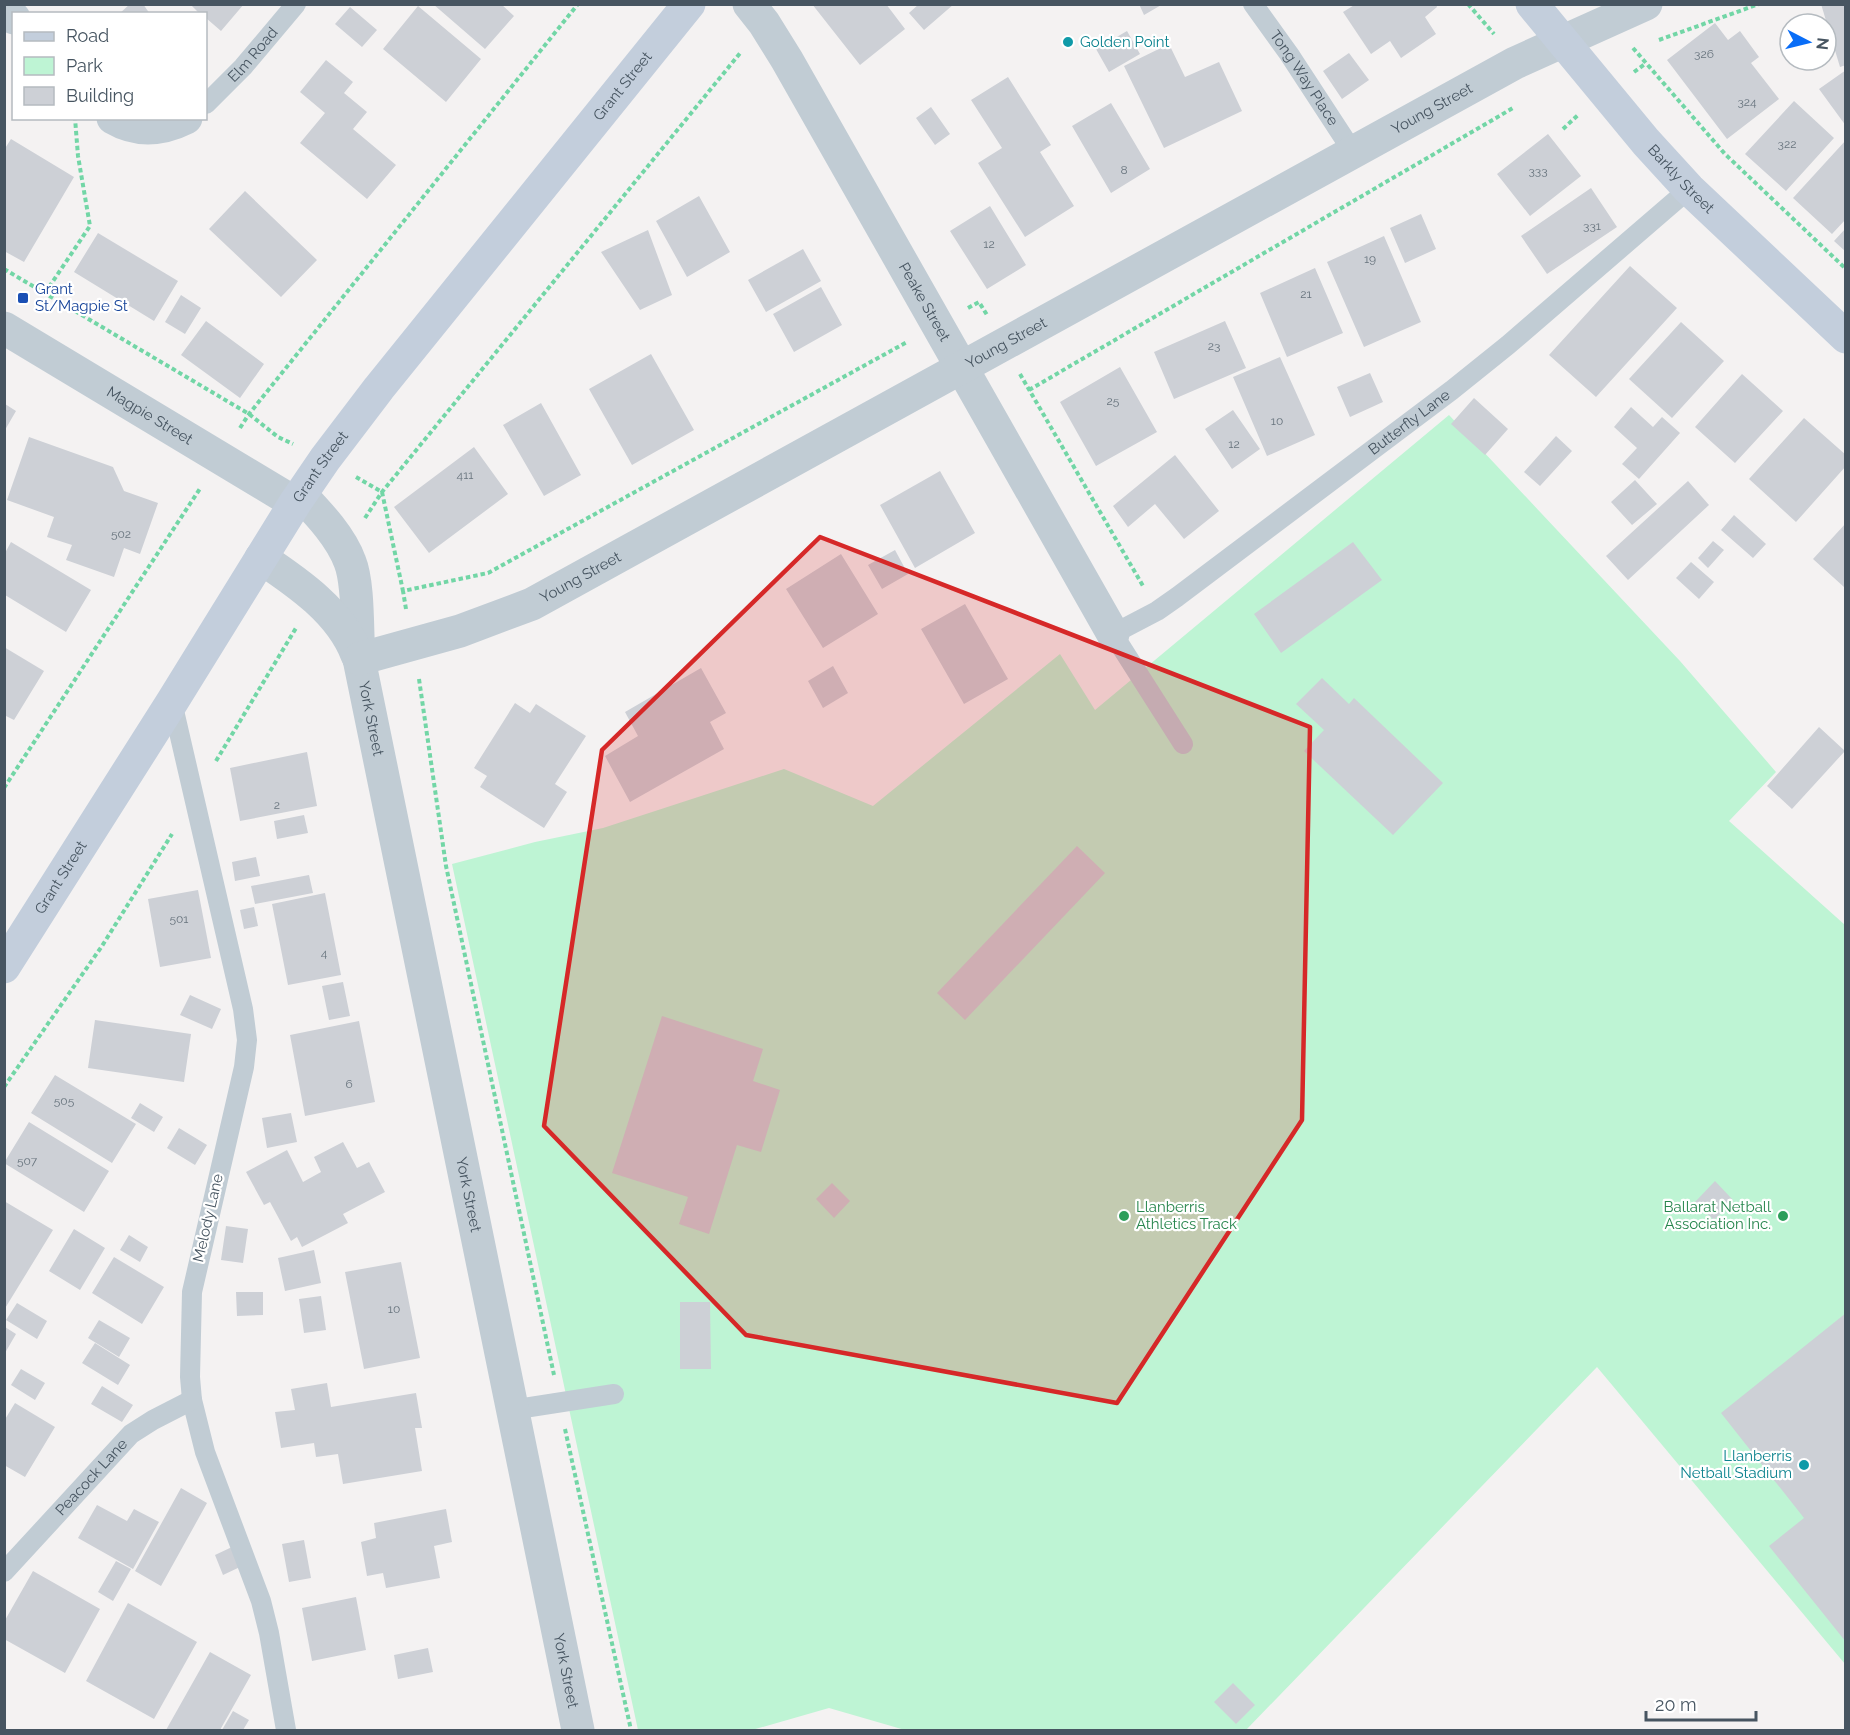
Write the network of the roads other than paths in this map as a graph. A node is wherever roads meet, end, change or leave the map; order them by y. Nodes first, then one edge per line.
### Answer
1 (296, 4) edge
2 (689, 4) edge
3 (1253, 4) edge
4 (1532, 4) edge
5 (1646, 4) edge
6 (756, 14) edge
7 (1561, 42) junction
8 (207, 103) edge
9 (117, 120) edge
10 (181, 120) edge
11 (1353, 152) junction
12 (1689, 189) junction
13 (4, 328) edge
14 (1845, 337) edge
15 (962, 367) junction
16 (298, 499) junction
17 (261, 558) junction
18 (1113, 634) junction
19 (358, 659) junction
20 (172, 702) junction
21 (1183, 744) dead end
22 (4, 967) edge
23 (614, 1394) dead end
24 (192, 1400) junction
25 (512, 1410) junction
26 (4, 1572) edge
27 (286, 1731) edge
28 (578, 1731) edge

1 - 8 lane, Elm Road
2 - 16 main road, Grant Street
3 - 11 lane, Tong Way Place
4 - 7 main road, Barkly Street
5 - 7 street, Young Street
6 - 15 street, Peake Street
7 - 11 street, Young Street
7 - 12 main road, Barkly Street
9 - 10 street
11 - 15 street, Young Street
12 - 14 main road, Barkly Street
12 - 18 lane, Butterfly Lane
13 - 16 street, Magpie Street
15 - 18 street, Peake Street
15 - 19 street, Young Street
16 - 17 main road, Grant Street
16 - 19 street, York Street
17 - 19 street, York Street
17 - 20 main road, Grant Street
18 - 21 lane
19 - 25 street, York Street
20 - 22 main road, Grant Street
20 - 24 lane, Melody Lane
23 - 25 lane
24 - 26 lane, Peacock Lane
24 - 27 lane, Melody Lane
25 - 28 street, York Street

